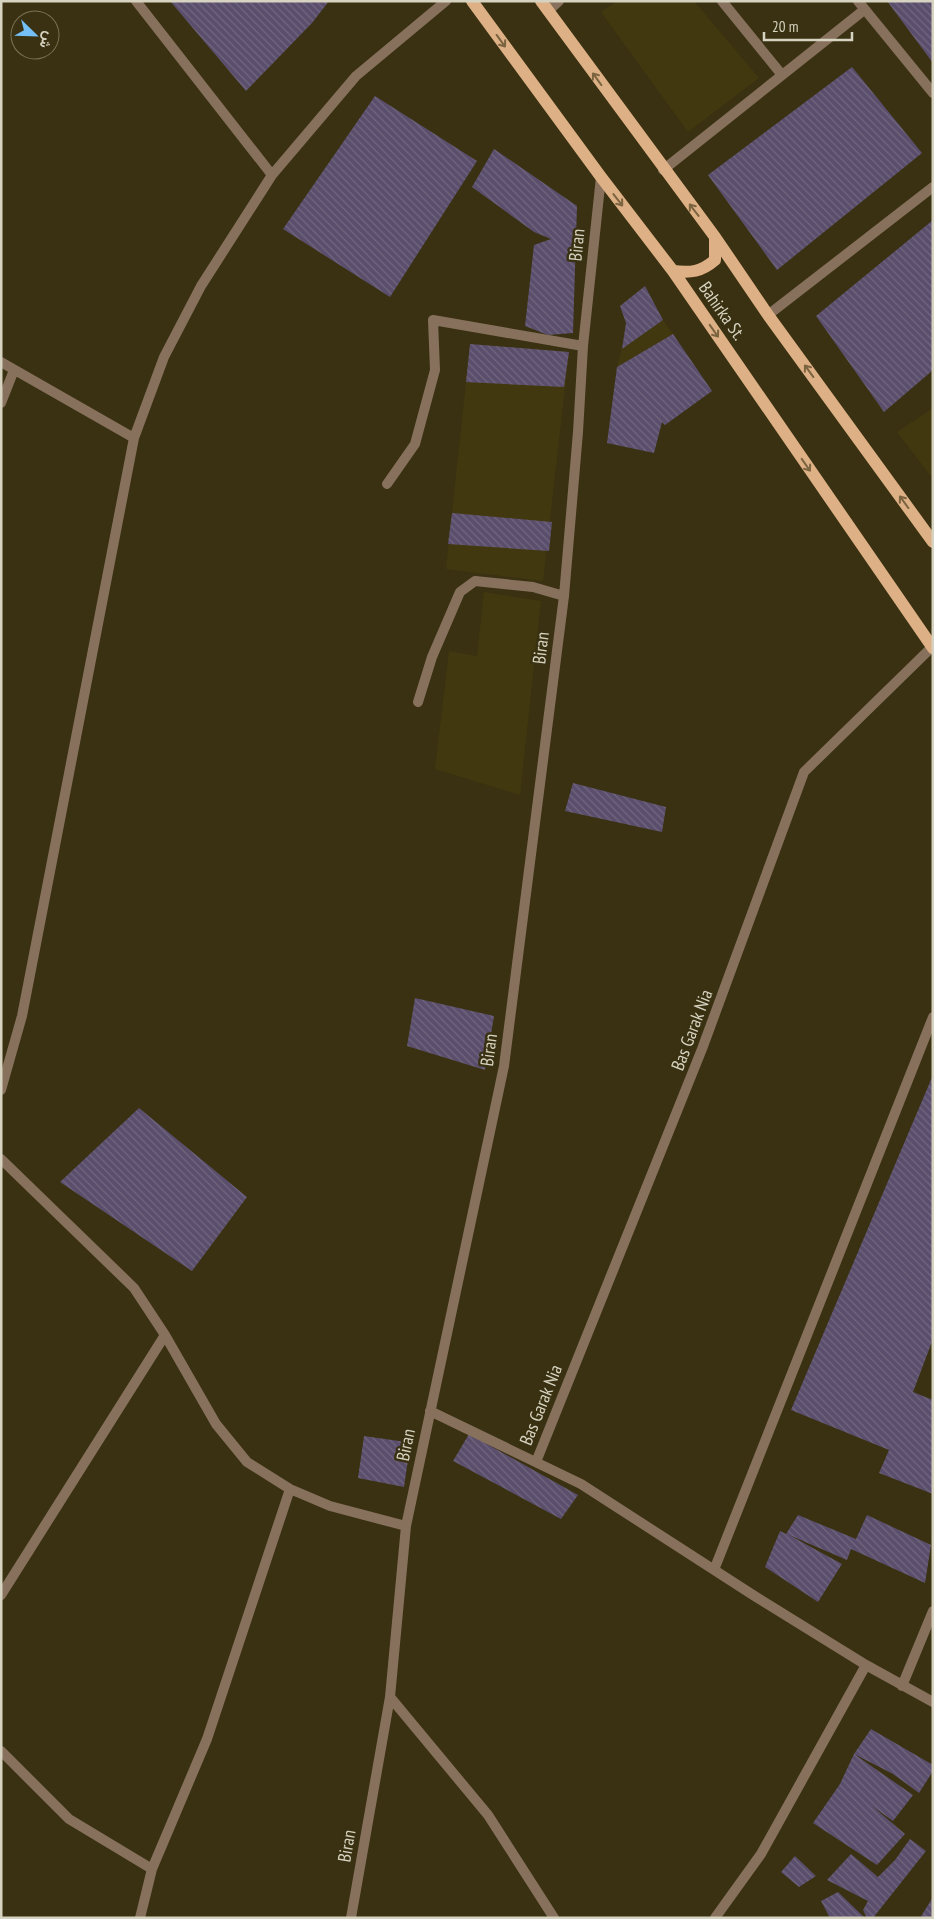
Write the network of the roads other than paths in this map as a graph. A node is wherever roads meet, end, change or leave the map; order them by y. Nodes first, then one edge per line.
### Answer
1 (136, 1) edge
2 (446, 1) edge
3 (472, 1) edge
4 (559, 1) edge
5 (722, 1) edge
6 (544, 6) edge
7 (861, 6) edge
8 (782, 76) junction
9 (933, 93) edge
10 (663, 170) junction
11 (272, 175) junction
12 (601, 178) junction
13 (933, 187) edge
14 (715, 237) junction
15 (673, 271) junction
16 (768, 315) junction
17 (583, 346) junction
18 (1, 362) edge
19 (14, 370) junction
20 (1, 403) edge
21 (134, 438) junction
22 (387, 484) dead end
23 (933, 542) edge
24 (564, 596) junction
25 (933, 648) edge
26 (418, 702) dead end
27 (933, 1017) edge
28 (1, 1090) edge
29 (1, 1159) edge
30 (165, 1335) junction
31 (430, 1411) junction
32 (536, 1462) junction
33 (290, 1489) junction
34 (406, 1526) junction
35 (714, 1570) junction
36 (1, 1594) edge
37 (933, 1611) edge
38 (866, 1665) junction
39 (902, 1686) junction
40 (390, 1697) junction
41 (933, 1702) edge
42 (1, 1751) edge
43 (152, 1869) junction
44 (140, 1918) edge
45 (351, 1918) edge
46 (554, 1918) edge
47 (715, 1918) edge

1 - 11 street
2 - 11 street
3 -> 12 main road, Bahirka St.
4 - 6 street
5 - 8 street
10 -> 6 main road, Bahirka St.
7 - 8 street
7 - 9 street
8 - 10 street
14 -> 10 main road, Bahirka St.
11 - 21 street
12 -> 15 main road, Bahirka St.
12 - 17 street, Biran
13 - 16 street
14 - 15 main road
14 - 16 main road, Bahirka St.
15 -> 25 main road, Bahirka St.
23 -> 16 main road, Bahirka St.
17 - 22 street
17 - 24 street, Biran
18 - 19 street
19 - 20 street
19 - 21 street
21 - 28 street
24 - 26 street
24 - 31 street, Biran
25 - 32 street, Bas Garak Nia
27 - 35 street
29 - 30 street
30 - 33 street
30 - 36 street
31 - 32 street
31 - 34 street, Biran
32 - 35 street
33 - 34 street
33 - 43 street
34 - 40 street, Biran
35 - 38 street
37 - 39 street
38 - 39 street
38 - 47 street
39 - 41 street
40 - 45 street, Biran
40 - 46 street
42 - 43 street
43 - 44 street

